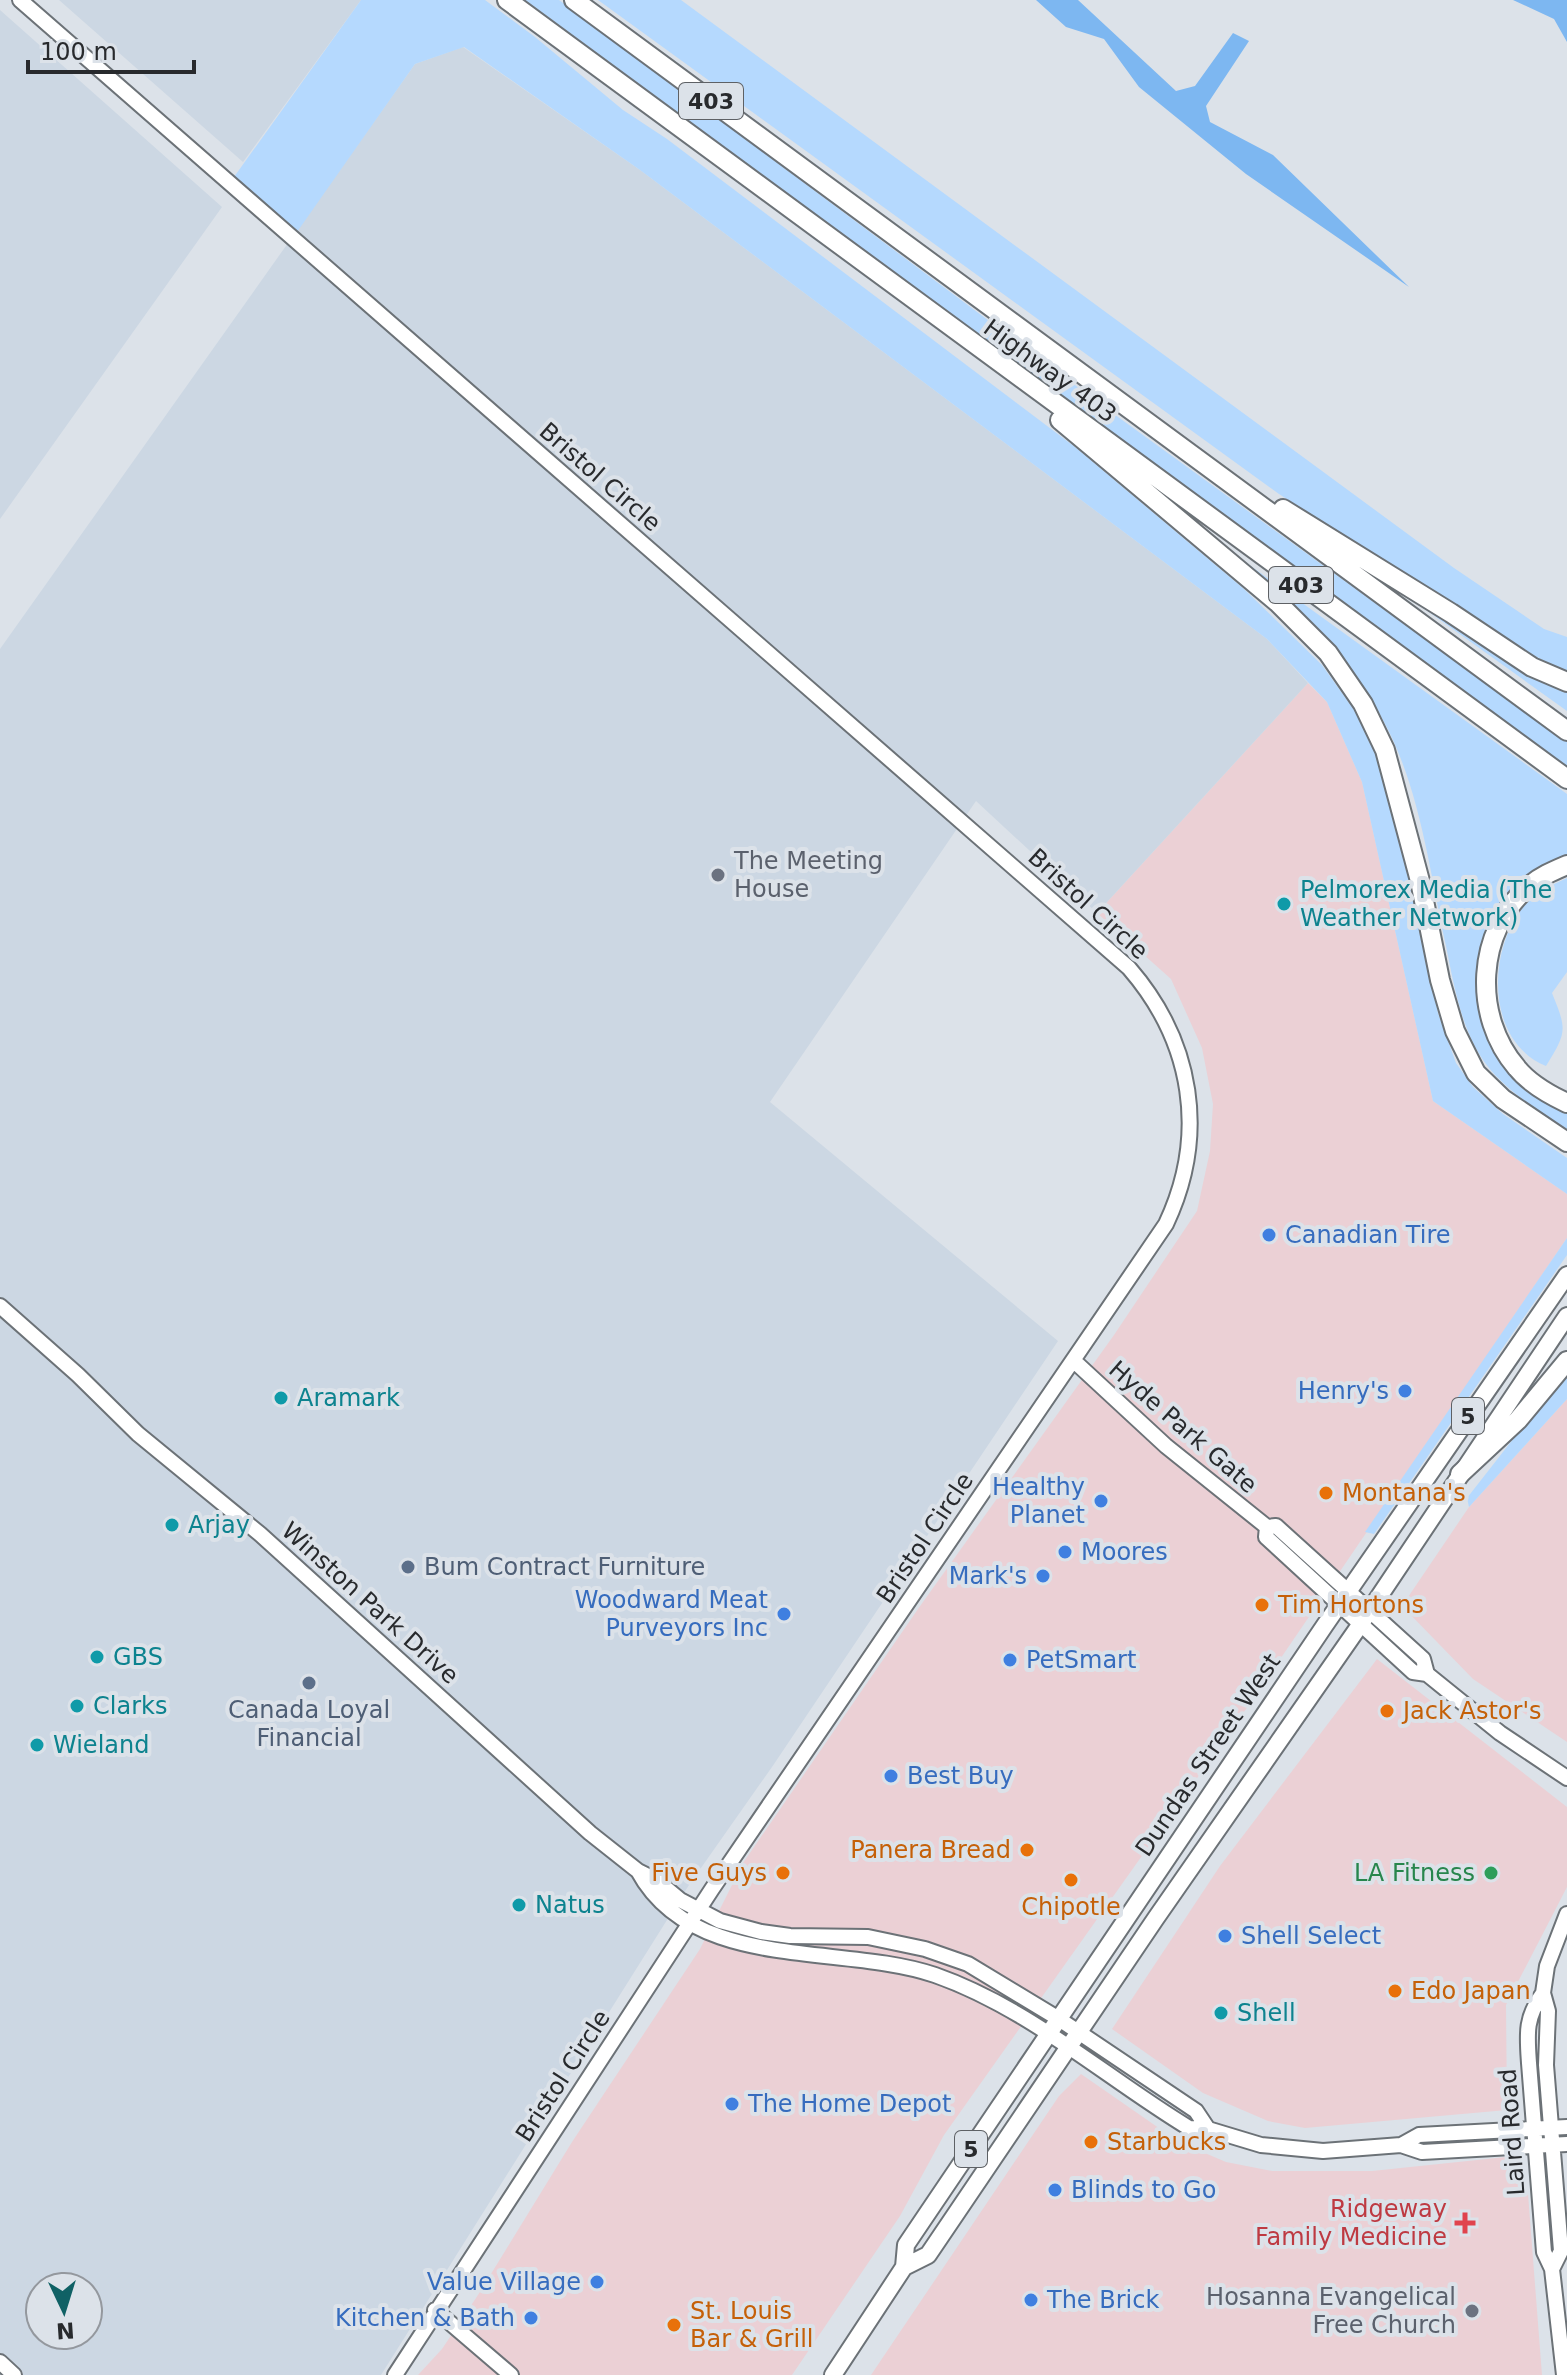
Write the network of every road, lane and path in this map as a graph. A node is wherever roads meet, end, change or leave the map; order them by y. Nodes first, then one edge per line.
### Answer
1 (20, 0) edge
2 (507, 0) edge
3 (574, 0) edge
4 (1035, 390) junction
5 (1219, 473) junction
6 (1567, 682) edge
7 (1567, 731) edge
8 (1567, 779) edge
9 (1567, 865) edge
10 (1567, 1103) edge
11 (1567, 1142) edge
12 (1567, 1275) edge
13 (0, 1306) edge
14 (1567, 1316) edge
15 (1073, 1360) junction
16 (1567, 1361) edge
17 (1460, 1474) junction
18 (1267, 1527) junction
19 (1349, 1591) junction
20 (1366, 1606) junction
21 (1349, 1616) junction
22 (1427, 1674) junction
23 (1567, 1778) edge
24 (1567, 1914) edge
25 (695, 1917) junction
26 (1543, 1993) junction
27 (1070, 2026) junction
28 (1059, 2042) junction
29 (1567, 2127) edge
30 (1533, 2128) junction
31 (1550, 2128) junction
32 (1208, 2129) junction
33 (1567, 2144) edge
34 (1401, 2145) junction
35 (1551, 2145) junction
36 (1534, 2146) junction
37 (904, 2267) junction
38 (1552, 2269) junction
39 (435, 2310) junction
40 (0, 2362) edge
41 (14, 2375) edge
42 (395, 2375) edge
43 (511, 2375) edge
44 (833, 2375) edge
45 (1564, 2375) edge

1 - 15 street, Bristol Circle
2 - 4 highway, Highway 403 / 403
3 - 5 highway, Highway 403 / 403
4 - 8 highway, Highway 403 / 403
4 - 11 highway
5 - 6 highway
5 - 7 highway, Highway 403 / 403
9 - 10 highway
12 - 19 main road, Dundas Street West / 5
13 - 25 street, Winston Park Drive
14 - 17 main road, Dundas Street West / 5
15 - 18 street, Hyde Park Gate
15 - 25 street, Bristol Circle
16 - 17 highway
17 - 20 main road, Dundas Street West / 5
18 - 19 street, Hyde Park Gate
18 - 21 street, Hyde Park Gate
19 - 20 street, Hyde Park Gate
19 - 21 main road, Dundas Street West / 5
20 - 21 main road, Dundas Street West / 5
20 - 22 street, Hyde Park Gate
21 - 22 street
21 - 27 main road, Dundas Street West / 5
21 - 27 main road, Dundas Street West / 5
22 - 23 street
24 - 26 street, Laird Road
25 - 27 street, Winston Park Drive
25 - 28 street, Winston Park Drive
25 - 39 street, Bristol Circle
26 - 30 street, Laird Road
26 - 31 street, Laird Road
27 - 28 main road, Dundas Street West / 5
27 - 28 main road, Dundas Street West / 5
27 - 32 street, Winston Park Drive
28 - 32 street, Winston Park Drive
28 - 37 main road, Dundas Street West / 5
28 - 37 main road, Dundas Street West / 5
29 - 31 street
30 - 31 street
30 - 34 street
30 - 36 street, Laird Road
31 - 35 street, Laird Road
32 - 34 street, Winston Park Drive
33 - 35 street
34 - 36 street
35 - 36 street
35 - 38 street, Laird Road
36 - 38 street, Laird Road
37 - 44 main road, Dundas Street West / 5
38 - 45 street, Laird Road
39 - 42 street, Bristol Circle
39 - 43 street
40 - 41 street

